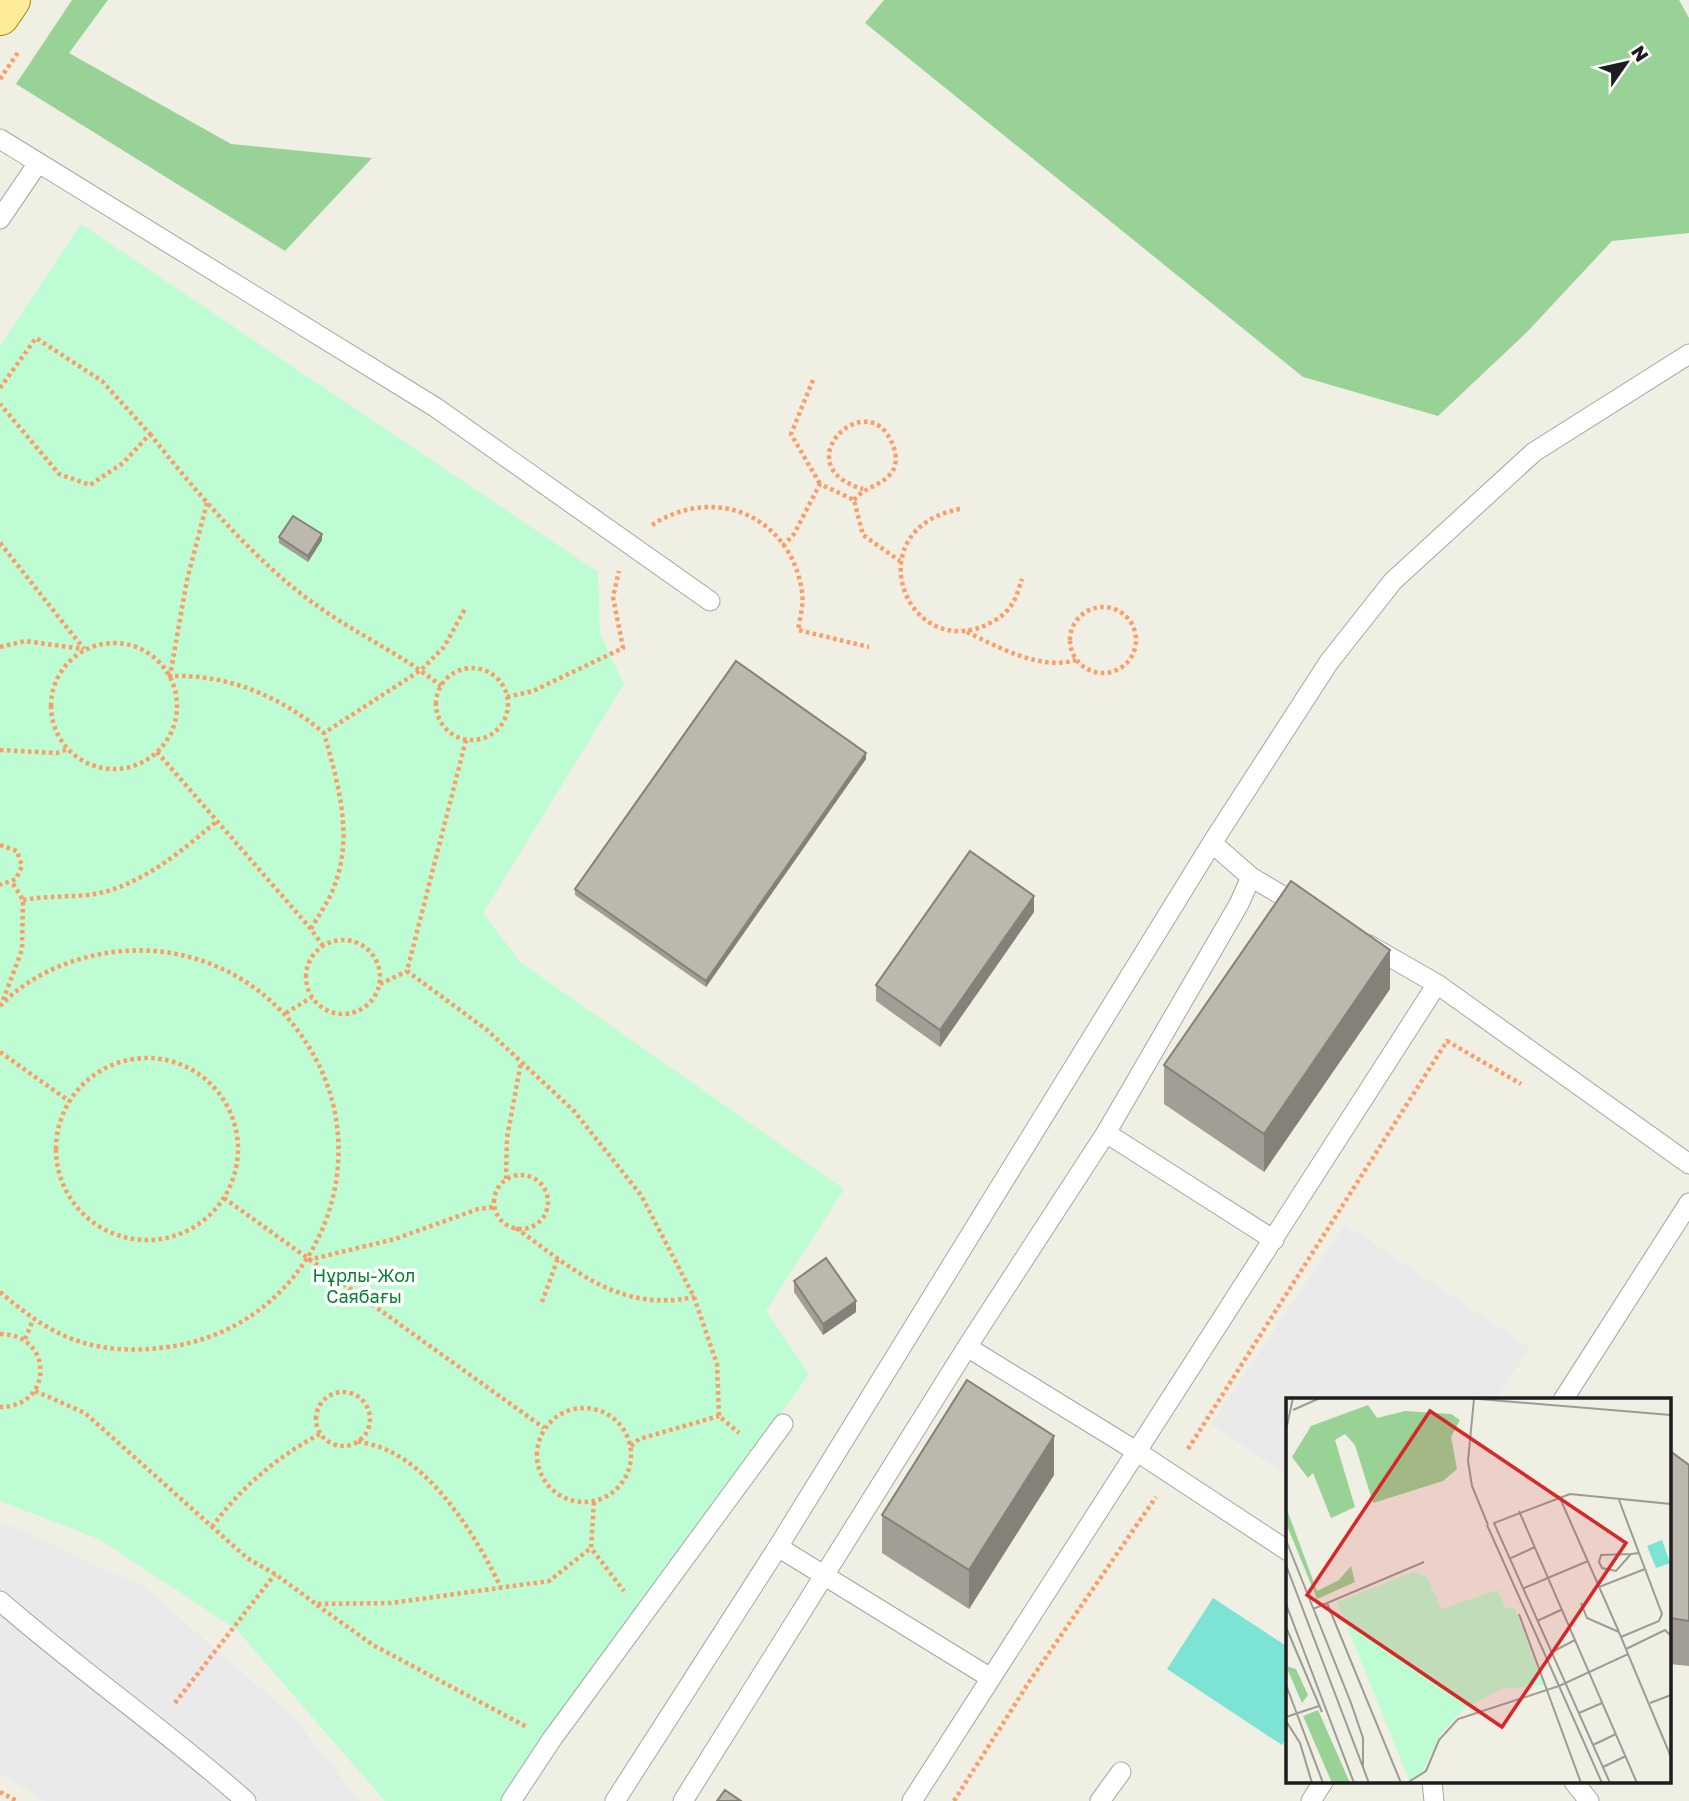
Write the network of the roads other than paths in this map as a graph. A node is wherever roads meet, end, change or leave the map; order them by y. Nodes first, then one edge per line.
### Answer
1 (11, 0) edge
2 (0, 16) edge
3 (0, 139) edge
4 (38, 163) junction
5 (0, 219) edge
6 (1689, 354) edge
7 (710, 601) dead end
8 (1212, 844) junction
9 (1251, 877) junction
10 (1323, 919) edge
11 (1357, 939) edge
12 (1437, 984) junction
13 (1106, 1133) junction
14 (1689, 1164) edge
15 (1689, 1203) edge
16 (1274, 1240) junction
17 (967, 1347) junction
18 (1564, 1398) edge
19 (783, 1424) dead end
20 (1136, 1451) junction
21 (778, 1547) junction
22 (1286, 1550) edge
23 (824, 1575) junction
24 (0, 1601) edge
25 (989, 1677) junction
26 (1121, 1772) dead end
27 (1322, 1784) edge
28 (1576, 1784) edge
29 (689, 1799) edge
30 (247, 1801) edge
31 (511, 1801) edge
32 (615, 1801) edge
33 (912, 1801) edge
34 (1100, 1801) edge
35 (1311, 1801) edge
36 (1589, 1801) edge

1 - 2 main road
3 - 4 lane
4 - 5 lane
4 - 7 lane
6 - 8 lane
8 - 9 lane
8 - 21 lane
9 - 10 lane
9 - 13 lane
11 - 12 lane
12 - 14 lane
12 - 16 lane
13 - 16 lane
13 - 17 lane
15 - 18 lane
16 - 20 lane
17 - 20 lane
17 - 23 lane
19 - 31 lane
20 - 22 lane
20 - 25 lane
21 - 23 lane
21 - 32 lane
23 - 25 lane
23 - 29 lane
24 - 30 lane
25 - 33 lane
26 - 34 lane
27 - 35 lane
28 - 36 lane

